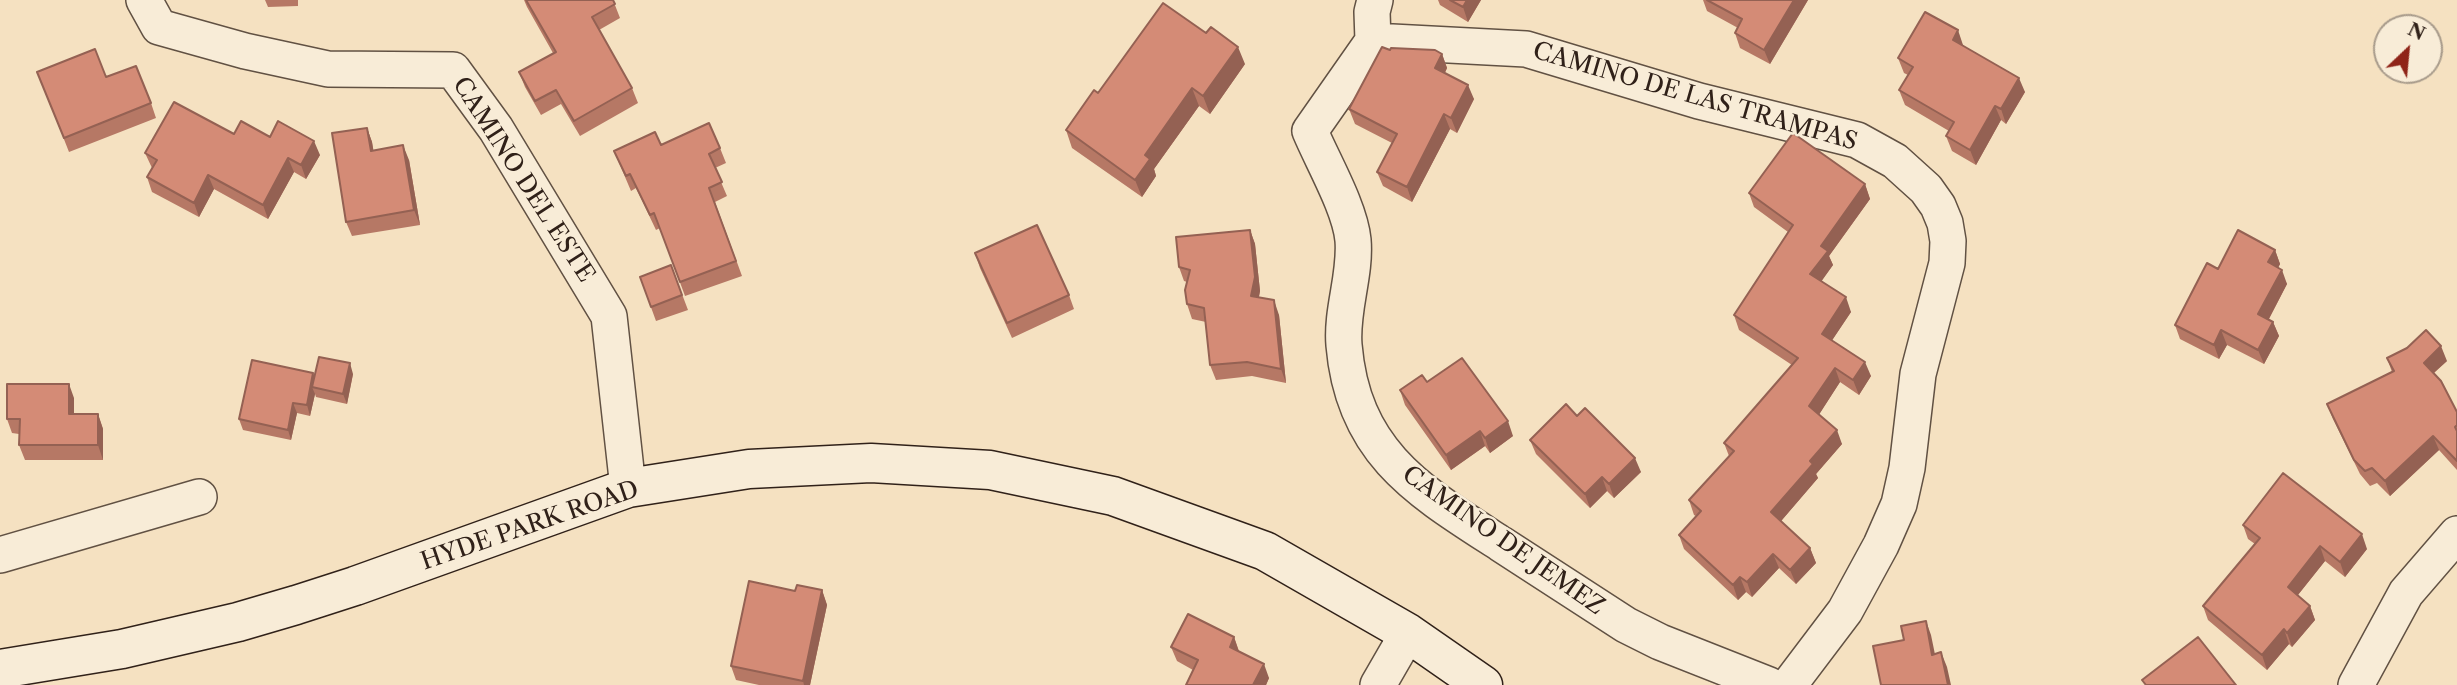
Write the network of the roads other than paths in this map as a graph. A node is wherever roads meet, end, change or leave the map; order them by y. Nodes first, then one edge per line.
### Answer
1 (144, 0) edge
2 (1375, 0) edge
3 (1373, 41) junction
4 (628, 488) junction
5 (199, 497) dead end
6 (2457, 534) edge
7 (0, 555) edge
8 (1408, 633) junction
9 (0, 669) edge
10 (1378, 685) edge
11 (1483, 685) edge
12 (1769, 685) edge
13 (1789, 685) edge
14 (2357, 685) edge

1 - 4 street, CAMINO DEL ESTE
2 - 3 street
3 - 12 street, CAMINO DE JEMEZ
3 - 13 street, CAMINO DE LAS TRAMPAS
4 - 8 main road, HYDE PARK ROAD
4 - 9 main road, HYDE PARK ROAD
5 - 7 street
6 - 14 street
8 - 10 street
8 - 11 main road, HYDE PARK ROAD

